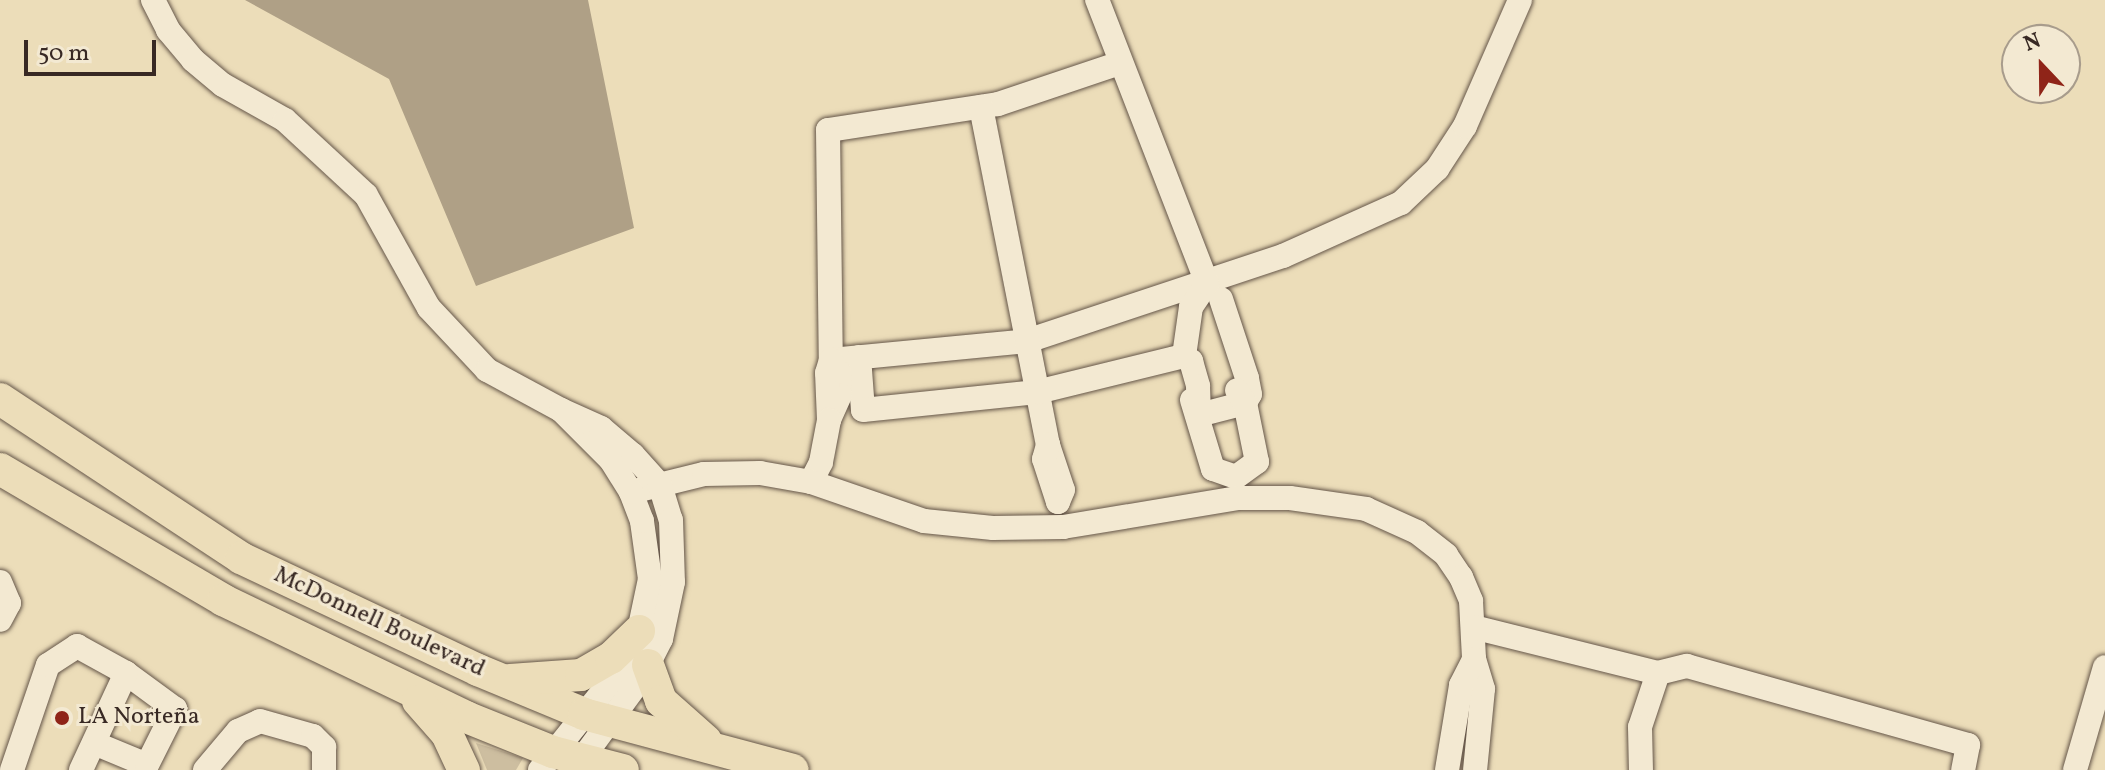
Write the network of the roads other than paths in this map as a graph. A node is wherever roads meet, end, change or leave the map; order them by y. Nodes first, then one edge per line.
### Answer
1 (153, 0) edge
2 (1097, 0) edge
3 (1520, 0) edge
4 (1120, 63) junction
5 (981, 107) junction
6 (1214, 291) junction
7 (1027, 341) junction
8 (1184, 356) junction
9 (859, 357) junction
10 (831, 360) junction
11 (1037, 392) junction
12 (0, 399) edge
13 (1245, 403) junction
14 (561, 410) junction
15 (1199, 415) junction
16 (0, 469) edge
17 (811, 482) junction
18 (660, 485) junction
19 (1237, 487) junction
20 (631, 492) junction
21 (1063, 527) junction
22 (0, 582) edge
23 (0, 620) edge
24 (1473, 627) junction
25 (639, 631) junction
26 (1474, 659) junction
27 (648, 665) junction
28 (2105, 667) edge
29 (126, 673) junction
30 (1658, 673) junction
31 (502, 681) junction
32 (405, 688) junction
33 (596, 717) junction
34 (94, 743) junction
35 (718, 750) junction
36 (0, 761) edge
37 (562, 763) edge
38 (10, 770) edge
39 (81, 770) edge
40 (205, 770) edge
41 (324, 770) edge
42 (464, 770) edge
43 (623, 770) edge
44 (793, 770) edge
45 (1447, 770) edge
46 (1475, 770) edge
47 (1641, 770) edge
48 (1963, 770) edge
49 (2075, 770) edge

1 - 14 street
2 - 4 street
3 - 6 street
4 - 5 street
4 - 6 street
5 - 7 street
5 - 10 street
6 - 7 street
6 - 8 street
6 - 13 street
7 - 9 street
7 - 11 street
8 - 11 street
8 - 15 street
9 - 10 street
9 - 11 street
10 - 17 street
11 - 21 street
12 - 31 main road, McDonnell Boulevard
13 - 15 street
13 - 19 street
14 - 18 street
14 - 20 street
15 - 19 street
16 - 32 main road, McDonnell Boulevard
17 - 18 street
17 - 21 street
18 - 20 street
18 - 27 street
19 - 21 street
19 - 24 street
20 - 25 street
22 - 23 street
24 - 26 street
24 - 30 street
25 - 31 main road
25 - 33 street
26 - 45 street
26 - 46 street
27 - 33 street
27 - 35 main road
28 - 49 street
29 - 34 street
29 - 34 street
29 - 38 street
30 - 47 street
30 - 48 street
31 - 33 main road, McDonnell Boulevard
32 - 37 main road, McDonnell Boulevard
32 - 42 main road
33 - 35 main road, McDonnell Boulevard
33 - 37 street
34 - 39 street
35 - 44 main road, McDonnell Boulevard
36 - 38 street
37 - 43 main road, McDonnell Boulevard
40 - 41 street

